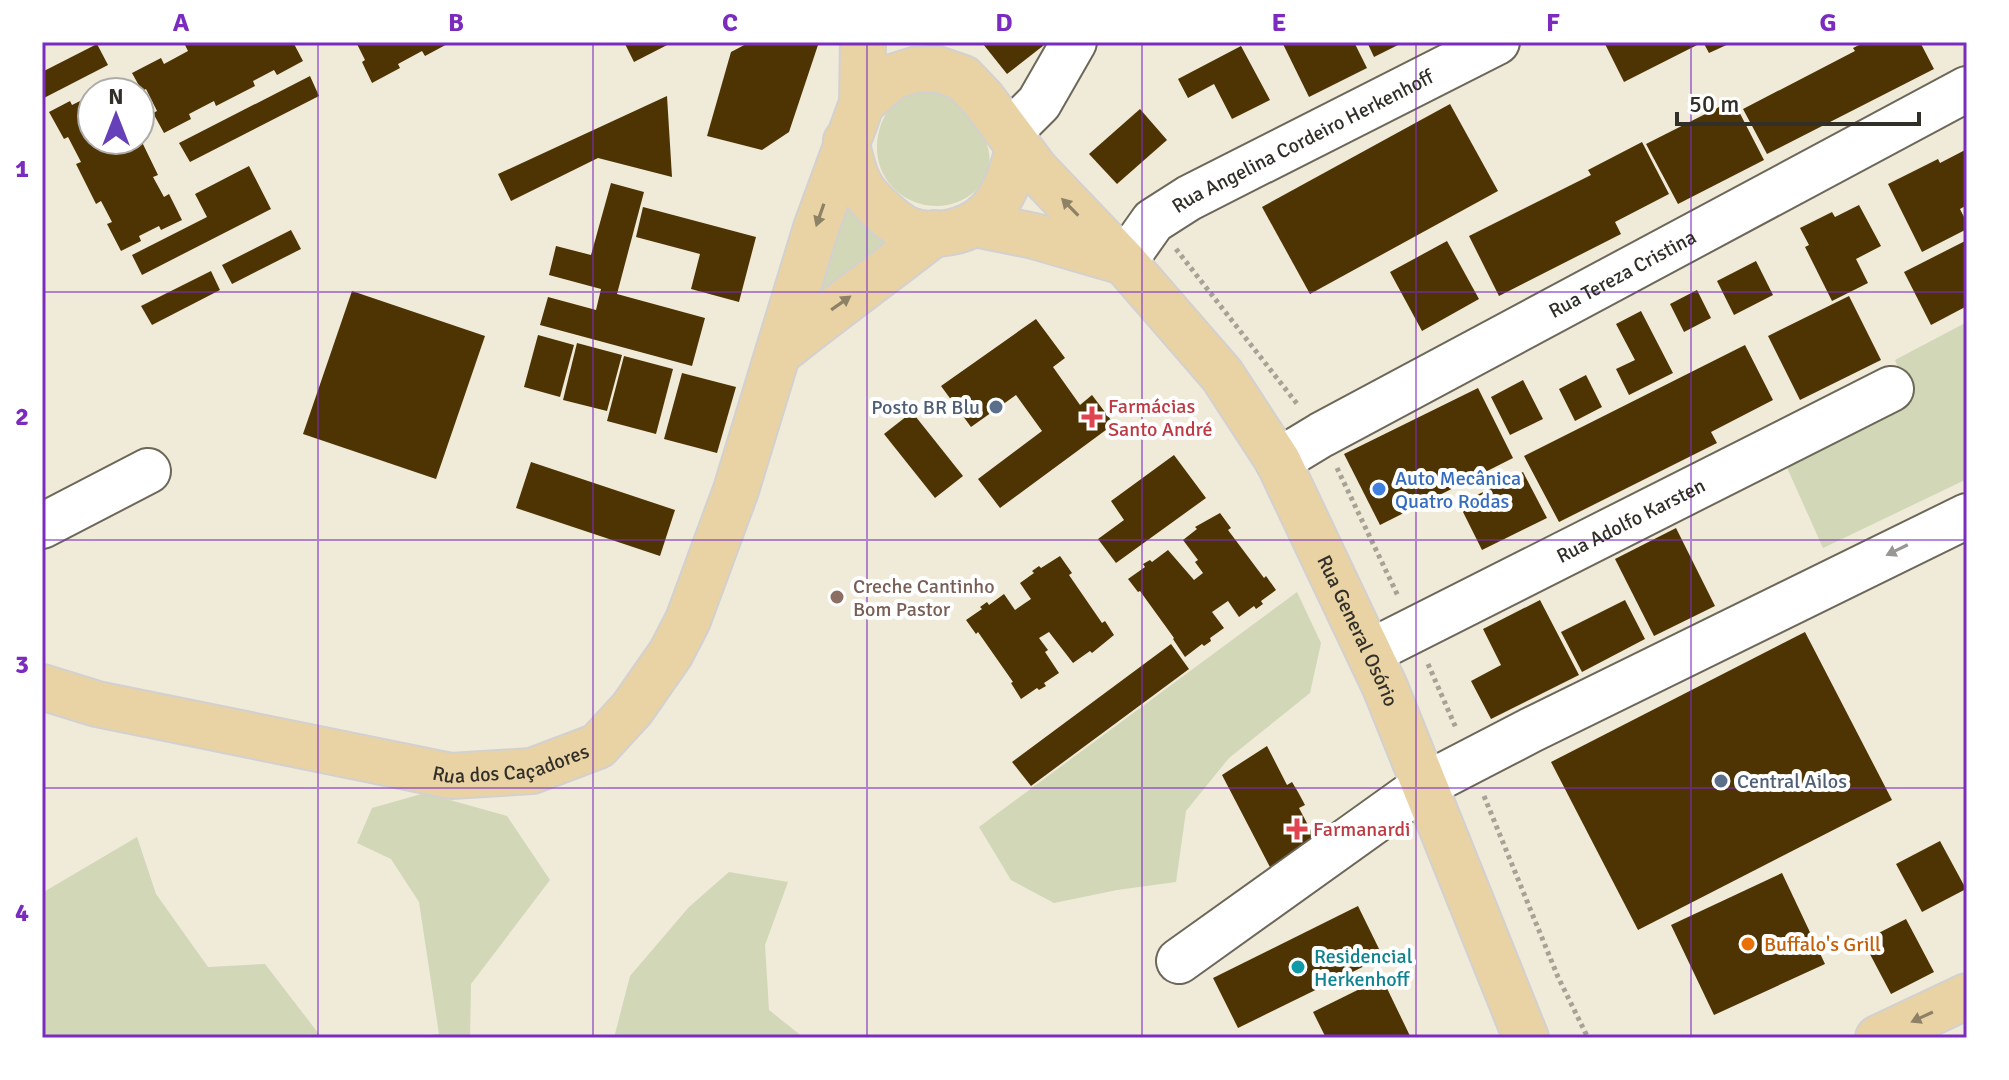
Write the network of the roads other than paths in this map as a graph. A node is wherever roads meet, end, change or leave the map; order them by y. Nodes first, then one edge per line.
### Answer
1 (863, 42) edge
2 (936, 42) edge
3 (1074, 42) edge
4 (1497, 42) edge
5 (963, 78) junction
6 (1967, 89) edge
7 (854, 122) junction
8 (1013, 141) junction
9 (955, 228) junction
10 (1124, 262) junction
11 (780, 352) junction
12 (1891, 389) dead end
13 (1278, 461) junction
14 (148, 471) dead end
15 (1967, 516) edge
16 (42, 526) edge
17 (1370, 652) junction
18 (42, 687) edge
19 (1425, 785) junction
20 (1179, 961) dead end
21 (1967, 996) edge
22 (1526, 1038) edge
23 (1878, 1038) edge

1 - 7 main road
2 - 5 main road
3 - 8 street
4 - 10 street, Rua Angelina Cordeiro Herkenhoff
5 - 7 main road
5 - 8 main road
6 - 13 street, Rua Tereza Cristina
7 - 9 main road
7 -> 11 main road, Rua dos Caçadores
8 - 9 main road
10 -> 8 main road, Rua General Osório
9 - 10 main road
11 -> 9 main road
10 - 13 main road, Rua General Osório
11 - 18 main road, Rua dos Caçadores
12 - 17 street, Rua Adolfo Karsten
13 - 17 main road, Rua General Osório
14 - 16 street
15 -> 19 street
17 - 19 main road, Rua General Osório
19 - 20 street
19 - 22 main road, Rua General Osório
21 -> 23 main road

